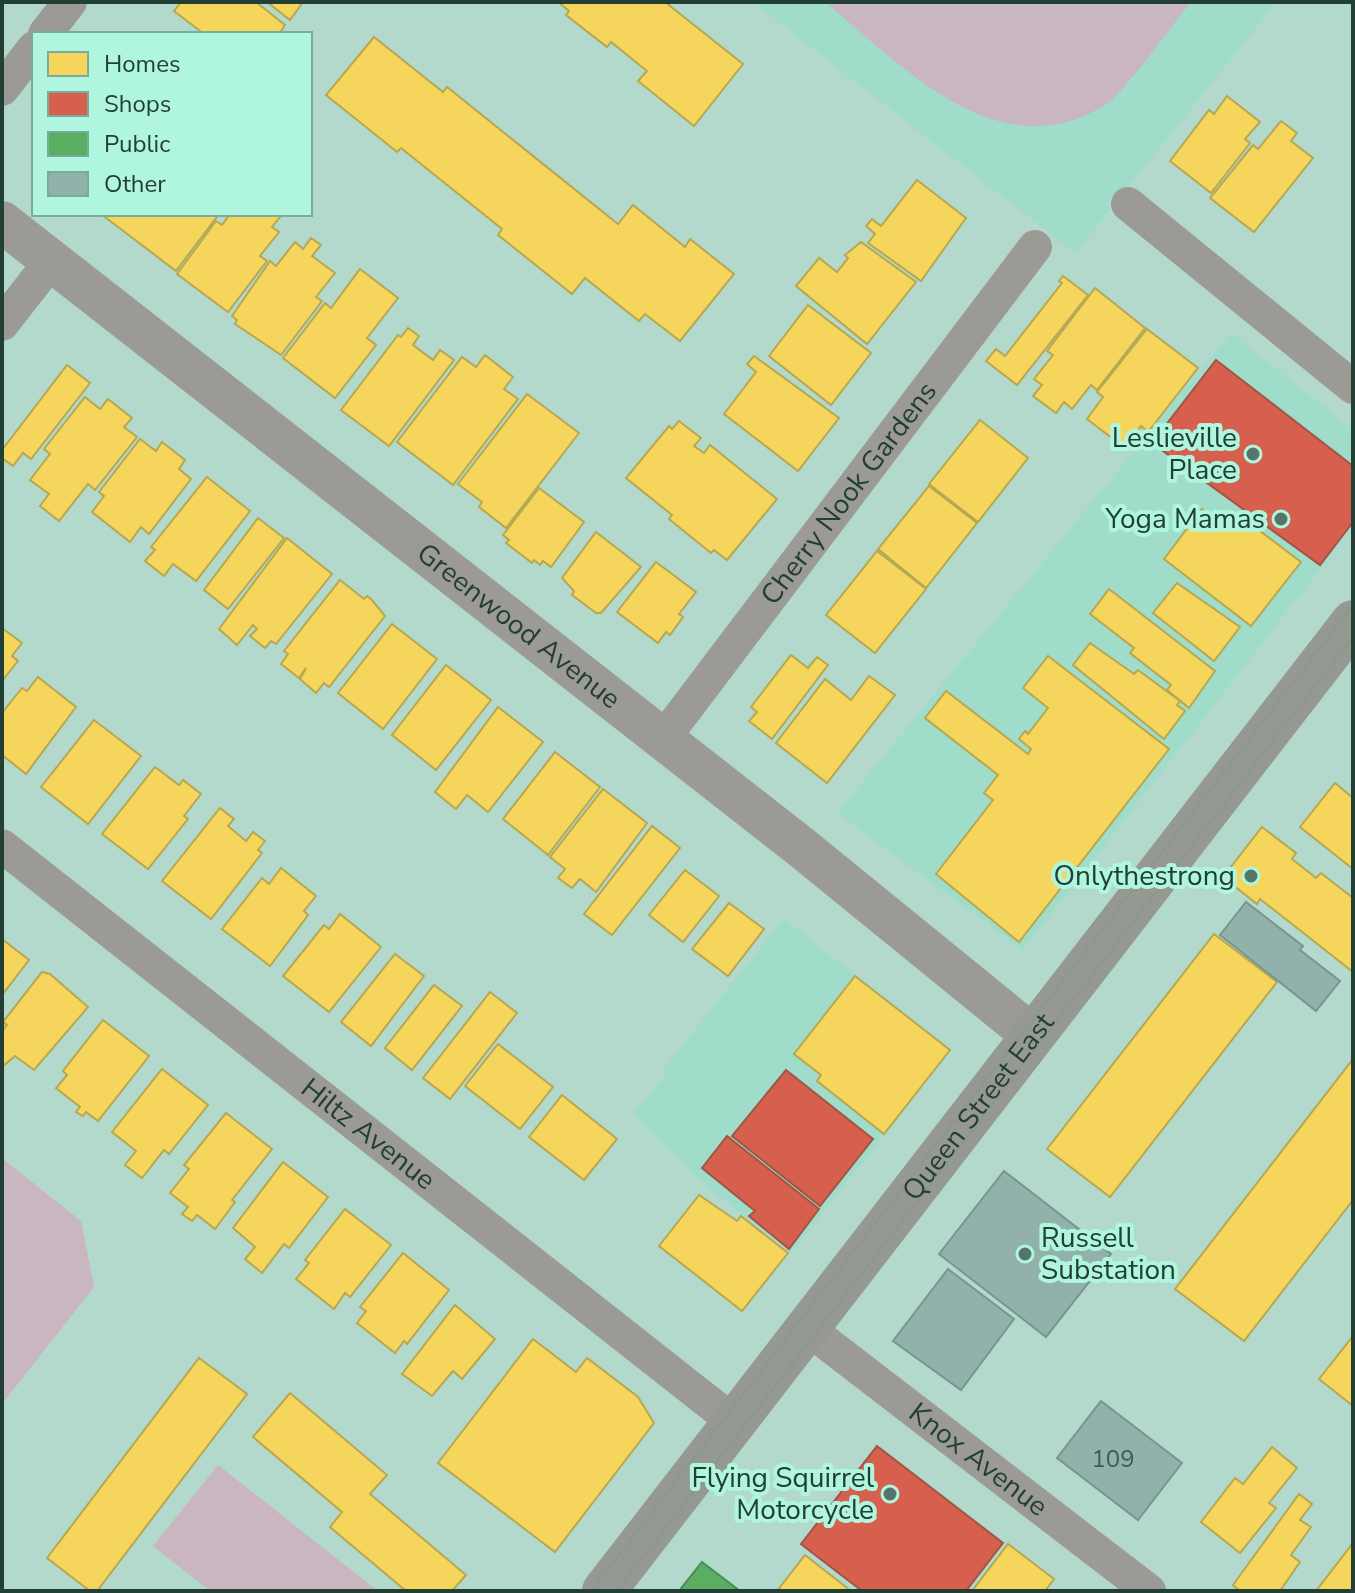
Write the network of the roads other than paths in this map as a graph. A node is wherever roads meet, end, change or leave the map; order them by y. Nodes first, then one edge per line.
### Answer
1 (70, 2) edge
2 (47, 32) edge
3 (32, 51) edge
4 (2, 89) edge
5 (1128, 204) dead end
6 (2, 222) edge
7 (1035, 247) dead end
8 (52, 260) junction
9 (2, 324) edge
10 (1353, 387) edge
11 (1353, 622) edge
12 (663, 739) junction
13 (2, 846) edge
14 (1032, 1035) junction
15 (807, 1328) junction
16 (734, 1422) junction
17 (604, 1591) edge
18 (1149, 1591) edge

1 - 2 street
3 - 4 street
5 - 10 street
6 - 8 street, Greenwood Avenue
7 - 12 street, Cherry Nook Gardens
8 - 9 street
8 - 12 street, Greenwood Avenue
11 - 14 main road, Queen Street East
12 - 14 street, Greenwood Avenue
13 - 16 street, Hiltz Avenue
14 - 15 main road, Queen Street East
15 - 16 main road, Queen Street East
15 - 18 street, Knox Avenue
16 - 17 main road, Queen Street East

